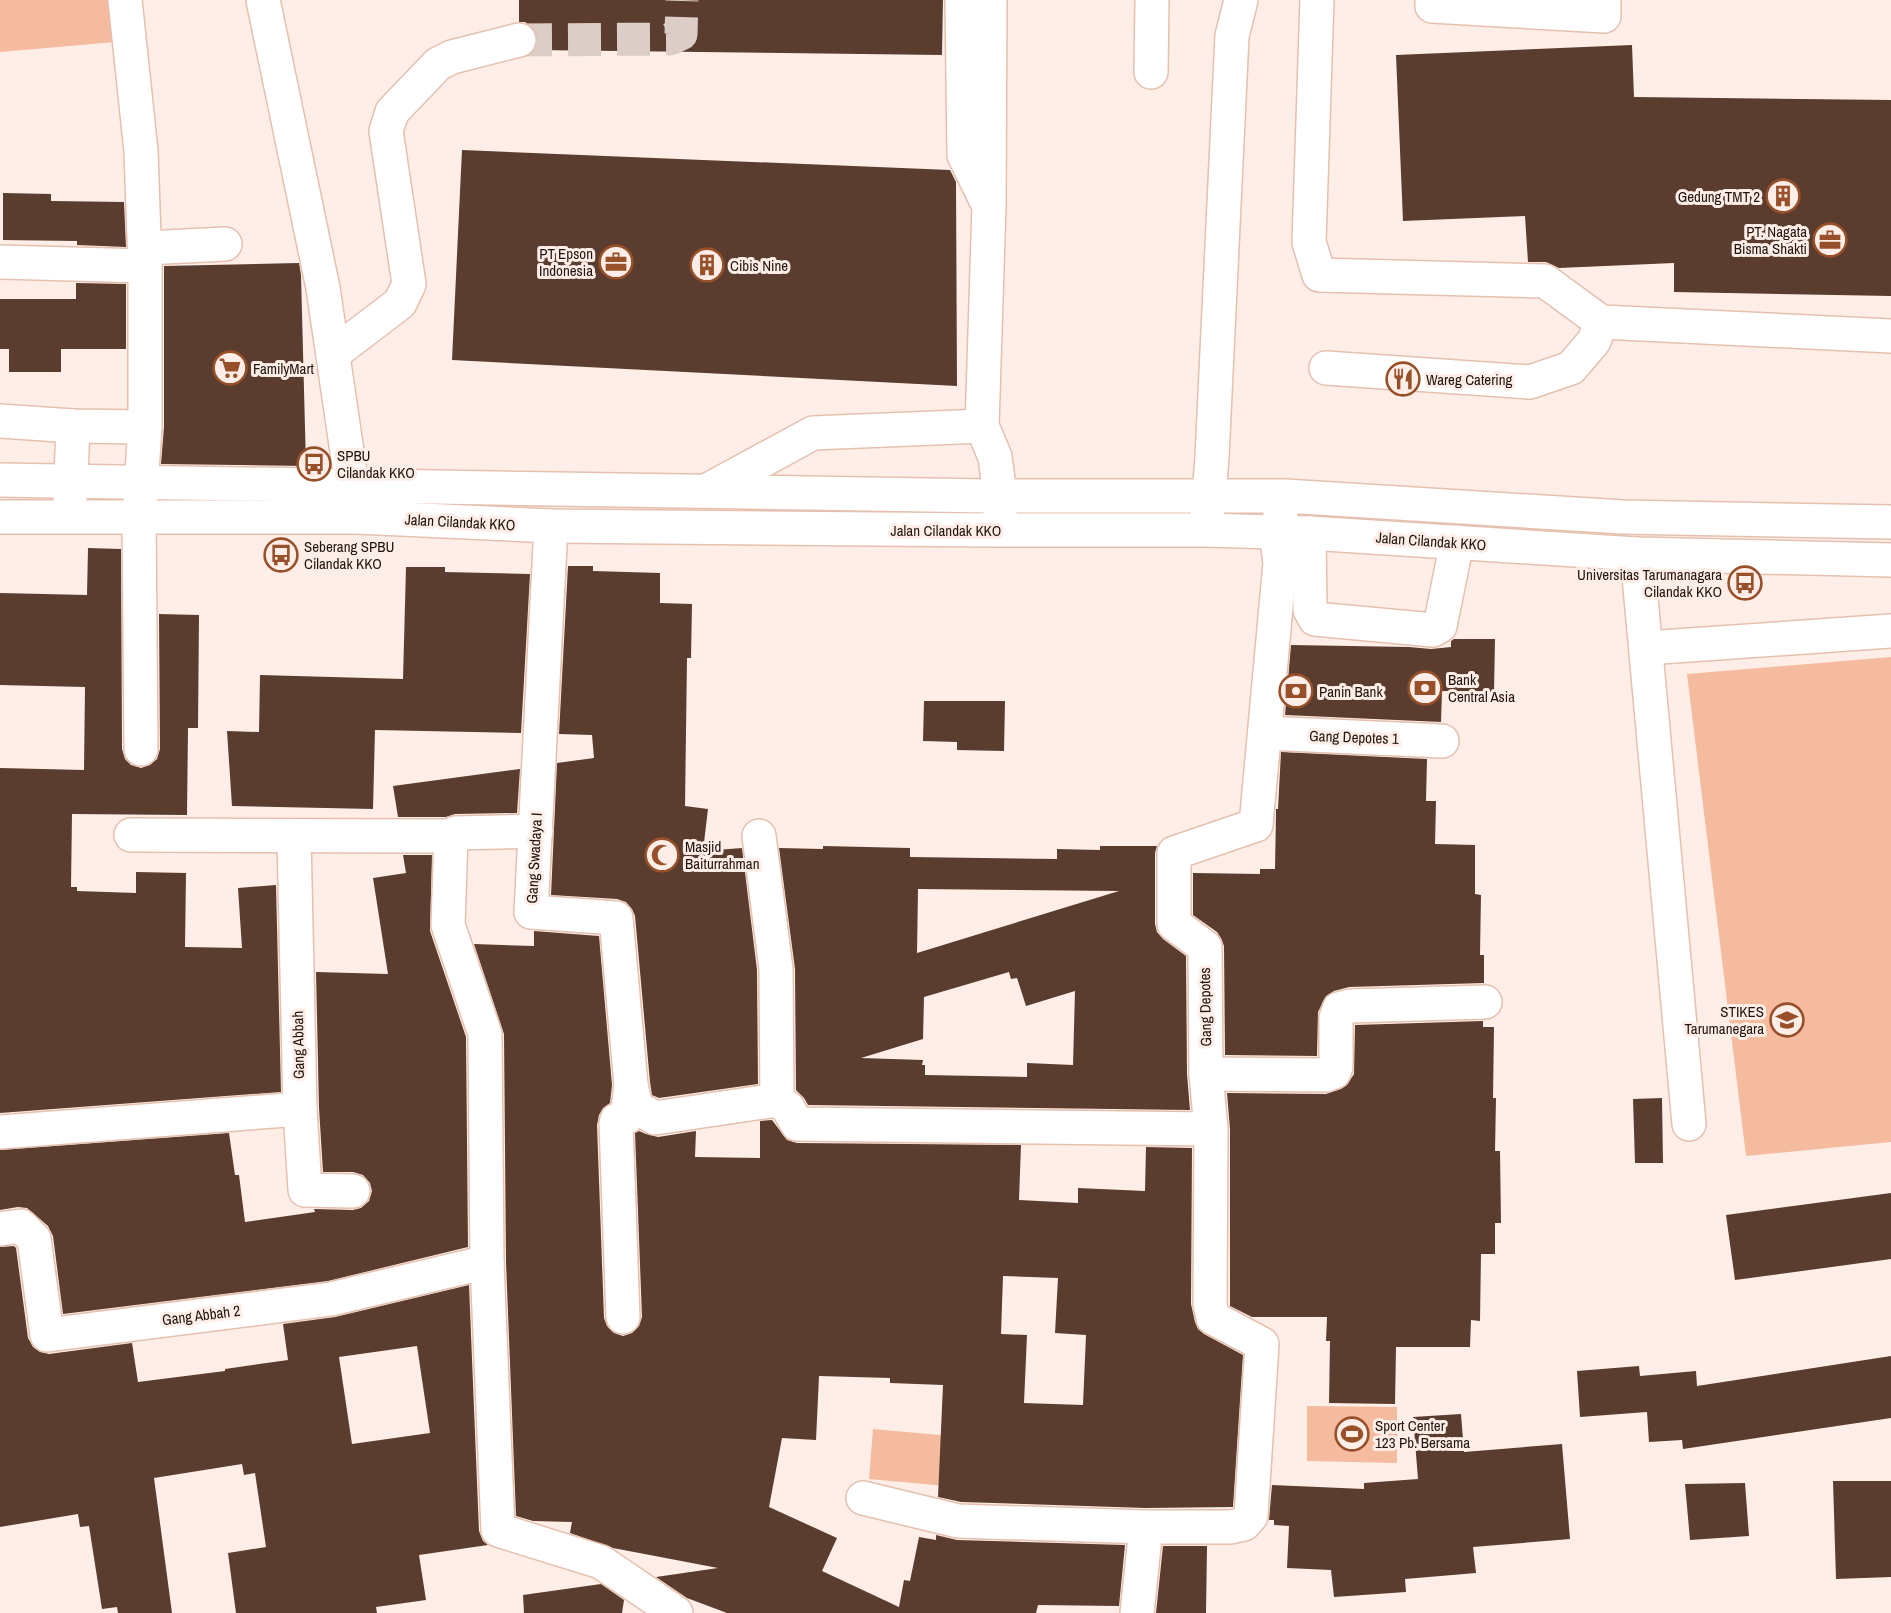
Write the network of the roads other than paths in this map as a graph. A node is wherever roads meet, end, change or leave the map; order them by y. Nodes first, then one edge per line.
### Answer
1 (125, 0) edge
2 (263, 0) edge
3 (962, 0) edge
4 (990, 0) edge
5 (1152, 0) edge
6 (1241, 0) edge
7 (1317, 0) edge
8 (1432, 0) edge
9 (1604, 0) edge
10 (1515, 5) edge
11 (519, 40) tunnel mouth
12 (1151, 72) dead end
13 (989, 206) junction
14 (225, 244) dead end
15 (145, 257) junction
16 (0, 262) edge
17 (1601, 322) junction
18 (1891, 336) edge
19 (333, 354) junction
20 (1326, 368) dead end
21 (0, 421) edge
22 (73, 426) junction
23 (982, 426) junction
24 (145, 427) junction
25 (0, 480) edge
26 (70, 480) junction
27 (141, 483) junction
28 (352, 484) junction
29 (707, 491) junction
30 (1000, 495) junction
31 (1209, 496) junction
32 (1285, 496) junction
33 (1406, 503) junction
34 (0, 517) edge
35 (357, 517) junction
36 (70, 518) junction
37 (139, 518) junction
38 (1891, 522) edge
39 (550, 526) junction
40 (1001, 530) junction
41 (1207, 530) junction
42 (1276, 532) junction
43 (1309, 533) junction
44 (1401, 539) junction
45 (1457, 542) junction
46 (1636, 554) junction
47 (1891, 560) edge
48 (1891, 631) edge
49 (1646, 648) junction
50 (1266, 733) junction
51 (1442, 741) dead end
52 (141, 749) dead end
53 (536, 831) junction
54 (131, 835) dead end
55 (451, 836) junction
56 (759, 836) dead end
57 (294, 837) junction
58 (1485, 1002) dead end
59 (1206, 1074) junction
60 (631, 1085) junction
61 (777, 1100) junction
62 (300, 1109) junction
63 (1689, 1124) dead end
64 (1211, 1129) junction
65 (0, 1132) edge
66 (353, 1191) dead end
67 (0, 1229) edge
68 (487, 1262) junction
69 (623, 1317) dead end
70 (863, 1498) dead end
71 (1146, 1527) junction
72 (672, 1612) edge
73 (1137, 1613) edge

1 - 15 street
2 - 19 street
3 - 13 street
4 - 13 street
5 - 12 street
6 - 31 street
7 - 17 street
8 - 10 street
9 - 10 street
11 - 19 street
13 - 23 street
14 - 15 street
15 - 16 street
15 - 24 street
17 - 18 street
17 - 20 street
19 - 28 street
21 - 22 street
22 - 24 street
22 - 26 street
23 - 29 street
23 - 30 street
24 - 27 street
25 - 26 street
26 - 27 street
26 - 36 street
27 - 28 street
27 - 37 street
28 - 29 street
28 - 35 street
29 - 30 street
30 - 31 street
30 - 40 street
31 - 32 street
31 - 41 street
32 - 33 street
32 - 42 street
33 - 38 street
33 - 44 street
34 - 36 street, Jalan Cilandak KKO
35 - 37 street, Jalan Cilandak KKO
35 - 39 street, Jalan Cilandak KKO
36 - 37 street, Jalan Cilandak KKO
37 - 52 street
39 - 40 street, Jalan Cilandak KKO
39 - 53 street, Gang Swadaya I
40 - 41 street, Jalan Cilandak KKO
41 - 42 street, Jalan Cilandak KKO
42 - 43 street, Jalan Cilandak KKO
42 - 50 street, Gang Depotes
43 - 44 street, Jalan Cilandak KKO
43 - 45 street
44 - 45 street, Jalan Cilandak KKO
45 - 46 street, Jalan Cilandak KKO
46 - 47 street, Jalan Cilandak KKO
46 - 49 street
48 - 49 street
49 - 63 street
50 - 51 street, Gang Depotes 1
50 - 59 street, Gang Depotes
53 - 55 street
53 - 60 street, Gang Swadaya I
54 - 57 street
55 - 57 street
55 - 68 street
56 - 61 street
57 - 62 street, Gang Abbah
58 - 59 street
59 - 64 street, Gang Depotes
60 - 61 street, Gang Swadaya I
60 - 69 street
61 - 64 street
62 - 65 street
62 - 66 street, Gang Abbah
64 - 71 street, Gang Depotes
67 - 68 street, Gang Abbah 2
68 - 72 street
70 - 71 street
71 - 73 street

